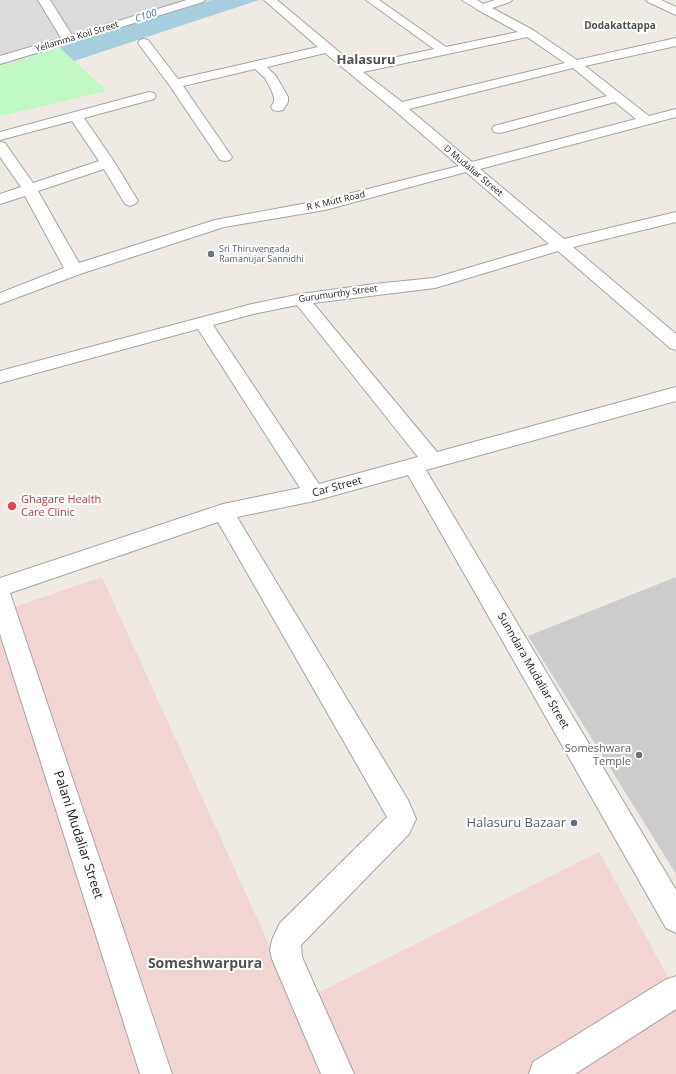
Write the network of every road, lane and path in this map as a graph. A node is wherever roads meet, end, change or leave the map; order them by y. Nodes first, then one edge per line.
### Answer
1 (44, 0) edge
2 (199, 0) edge
3 (270, 0) edge
4 (372, 0) edge
5 (468, 0) edge
6 (506, 0) edge
7 (652, 0) edge
8 (482, 8) junction
9 (676, 12) edge
10 (529, 33) junction
11 (69, 40) junction
12 (144, 42) dead end
13 (676, 42) edge
14 (327, 49) junction
15 (444, 51) junction
16 (0, 60) edge
17 (575, 64) junction
18 (258, 65) junction
19 (353, 70) junction
20 (175, 84) junction
21 (149, 96) dead end
22 (617, 97) junction
23 (278, 107) dead end
24 (399, 107) junction
25 (676, 113) edge
26 (76, 116) junction
27 (646, 120) junction
28 (499, 129) dead end
29 (0, 136) edge
30 (0, 146) edge
31 (226, 157) dead end
32 (108, 163) junction
33 (468, 168) junction
34 (30, 190) junction
35 (0, 199) edge
36 (130, 201) dead end
37 (676, 217) edge
38 (561, 245) junction
39 (74, 270) junction
40 (0, 299) edge
41 (301, 299) junction
42 (202, 322) junction
43 (676, 344) edge
44 (0, 377) edge
45 (676, 394) edge
46 (423, 463) junction
47 (314, 493) junction
48 (223, 512) junction
49 (0, 587) edge
50 (0, 597) edge
51 (676, 918) edge
52 (676, 991) edge
53 (156, 1074) edge
54 (338, 1074) edge
55 (545, 1074) edge

1 - 11 street
2 - 11 street, Yellamma Koil Street
3 - 14 street, D Mudaliar Street
4 - 15 street
5 - 8 street
6 - 8 street
7 - 9 street
8 - 10 street
10 - 15 street
10 - 17 street
11 - 16 street, Yellamma Koil Street
12 - 20 street
13 - 17 street
14 - 18 street
14 - 19 street, D Mudaliar Street
15 - 19 street
17 - 22 street
17 - 24 street
18 - 20 street
18 - 23 street
19 - 24 street, D Mudaliar Street
20 - 31 street
21 - 26 street
22 - 27 street
22 - 28 street
24 - 33 street, D Mudaliar Street
25 - 27 street, R K Mutt Road
26 - 29 street
26 - 32 street
27 - 33 street, R K Mutt Road
30 - 34 street
32 - 34 street
32 - 36 street
33 - 38 street, D Mudaliar Street
33 - 39 street, R K Mutt Road
34 - 35 street
34 - 39 street
37 - 38 street, Gurumurthy Street
38 - 41 street, Gurumurthy Street
38 - 43 street, D Mudaliar Street
39 - 40 street, R K Mutt Road
41 - 42 street, Gurumurthy Street
41 - 46 street, Sunndara Mudaliar Street
42 - 44 street, Gurumurthy Street
42 - 47 street
45 - 46 street, Car Street
46 - 47 street, Car Street
46 - 51 street, Sunndara Mudaliar Street
47 - 48 street, Car Street
48 - 49 street, Car Street
48 - 54 street
50 - 53 street, Palani Mudaliar Street
52 - 55 street

